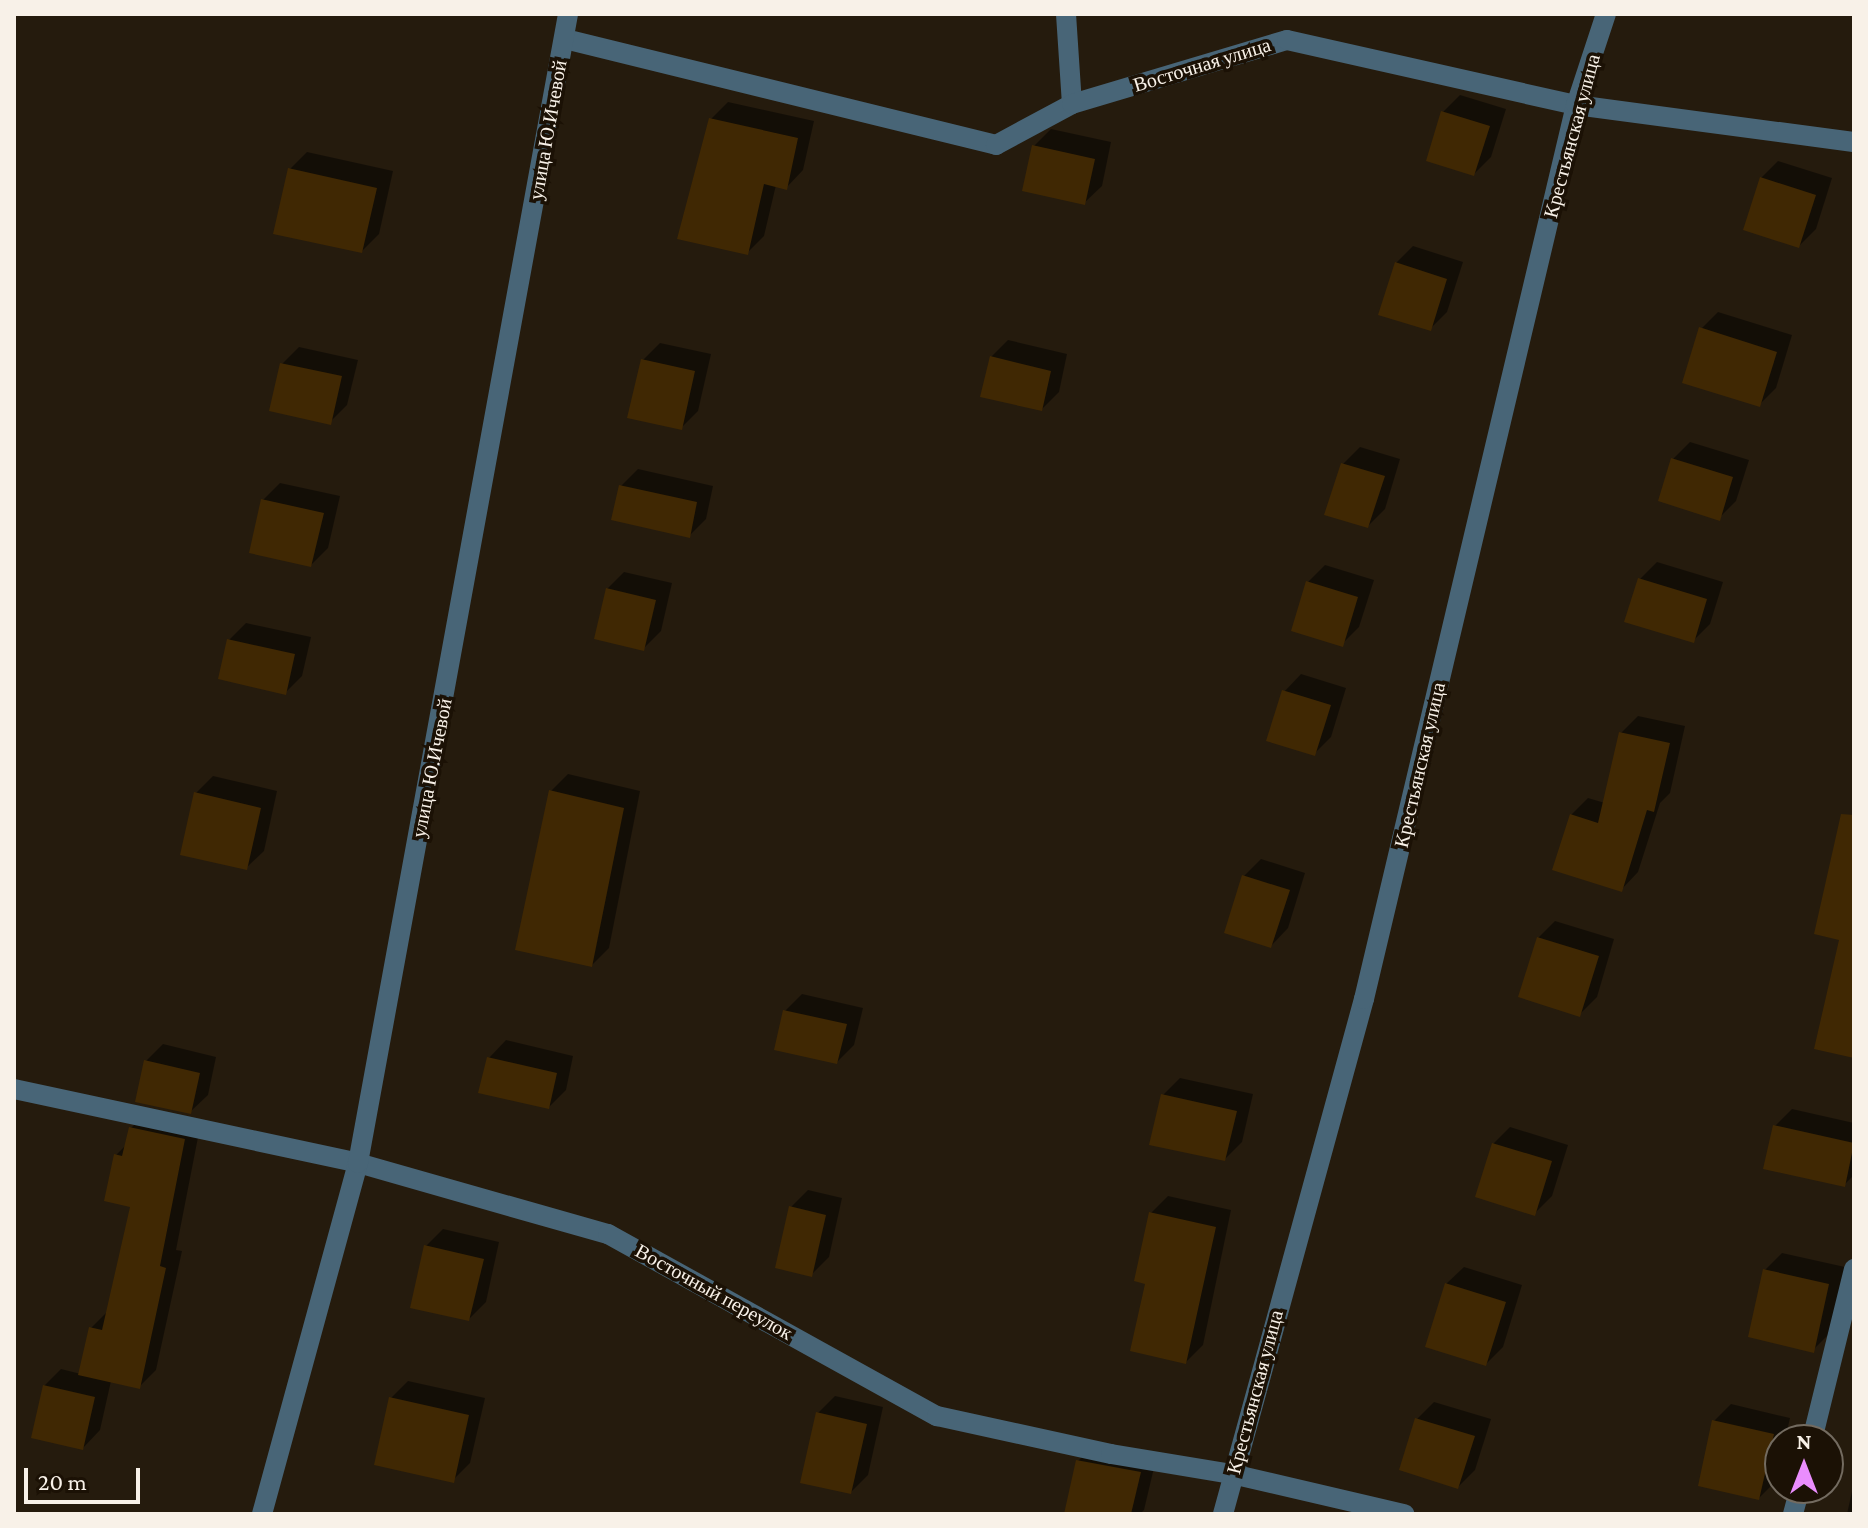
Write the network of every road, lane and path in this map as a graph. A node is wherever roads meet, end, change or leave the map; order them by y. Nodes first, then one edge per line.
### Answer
1 (568, 14) edge
2 (1066, 14) edge
3 (1606, 14) edge
4 (565, 39) junction
5 (1072, 104) junction
6 (1576, 105) junction
7 (1854, 142) edge
8 (14, 1089) edge
9 (358, 1163) junction
10 (1854, 1269) edge
11 (1816, 1424) edge
12 (1232, 1474) junction
13 (262, 1514) edge
14 (1223, 1514) edge
15 (1404, 1514) edge

1 - 4 street, улица Ю.Ичевой
2 - 5 street
3 - 6 street, Крестьянская улица
4 - 5 street, Восточная улица
4 - 9 street, улица Ю.Ичевой
5 - 6 street, Восточная улица
6 - 7 street, Восточная улица
6 - 12 street, Крестьянская улица
8 - 9 street, Восточный переулок
9 - 12 street, Восточный переулок
9 - 13 street, улица Ю.Ичевой
10 - 11 street
12 - 14 street, Крестьянская улица
12 - 15 street, Восточный переулок

